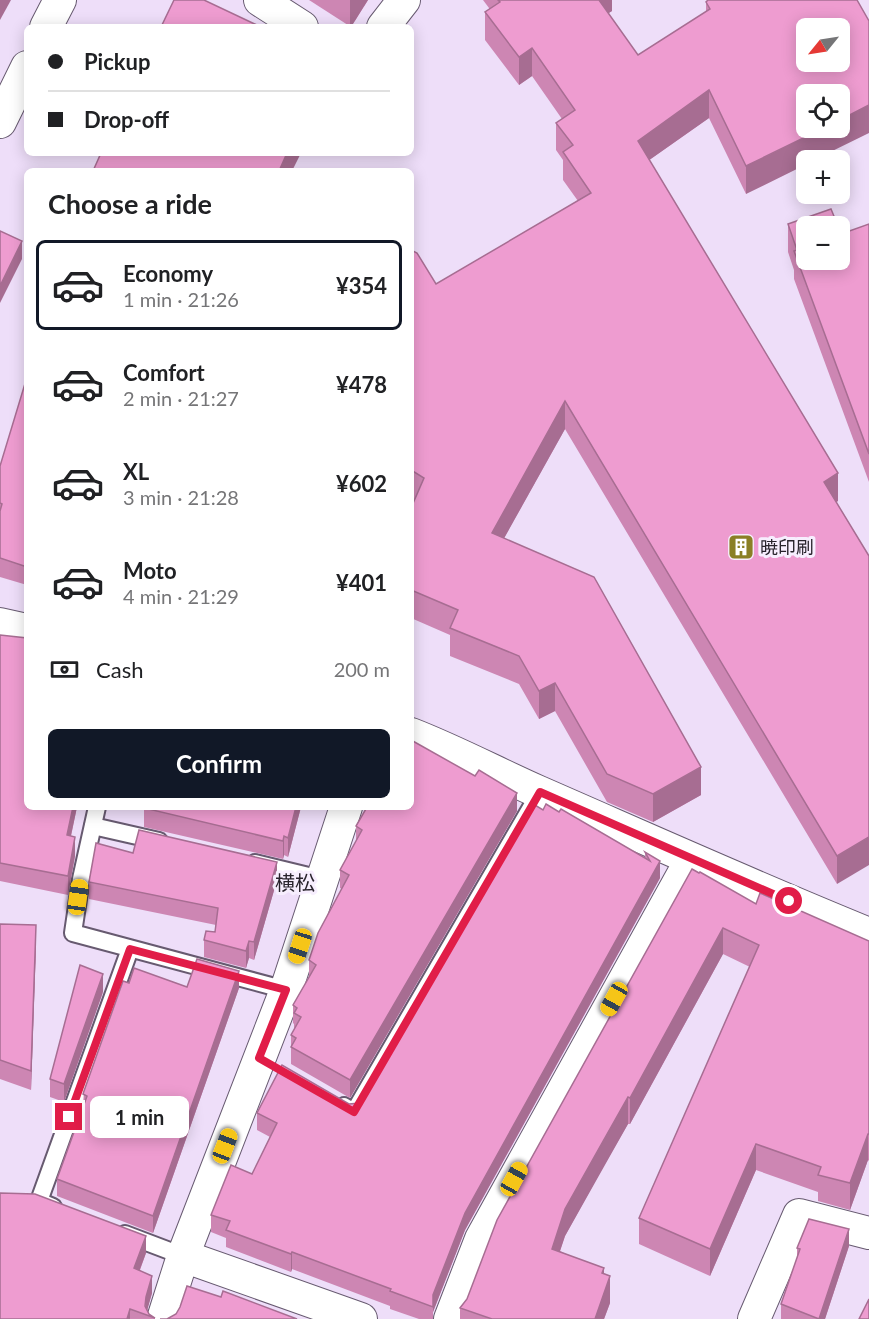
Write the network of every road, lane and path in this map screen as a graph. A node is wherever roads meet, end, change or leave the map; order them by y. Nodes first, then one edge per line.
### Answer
1 (60, 0) edge
2 (260, 0) edge
3 (404, 0) edge
4 (48, 24) edge
5 (297, 24) edge
6 (385, 24) edge
7 (24, 73) edge
8 (0, 122) edge
9 (0, 624) edge
10 (24, 629) edge
11 (414, 735) edge
12 (540, 792) junction
13 (96, 810) edge
14 (345, 810) edge
15 (93, 826) junction
16 (173, 844) edge
17 (242, 860) edge
18 (691, 860) junction
19 (321, 879) junction
20 (869, 934) edge
21 (130, 949) junction
22 (286, 990) junction
23 (326, 1095) edge
24 (72, 1214) edge
25 (105, 1226) edge
26 (869, 1233) edge
27 (183, 1256) junction
28 (163, 1319) edge
29 (361, 1319) edge
30 (450, 1319) edge
31 (754, 1319) edge

1 - 4 street
2 - 5 street
3 - 6 street
7 - 8 street
9 - 10 street
11 - 12 street
12 - 18 street
12 - 23 lane
13 - 15 lane
14 - 19 street
15 - 16 lane
15 - 21 lane
17 - 19 lane
18 - 20 street
18 - 30 street
19 - 22 street
21 - 22 lane
21 - 24 lane
22 - 27 street
25 - 27 lane
26 - 31 street
27 - 28 street
27 - 29 street

